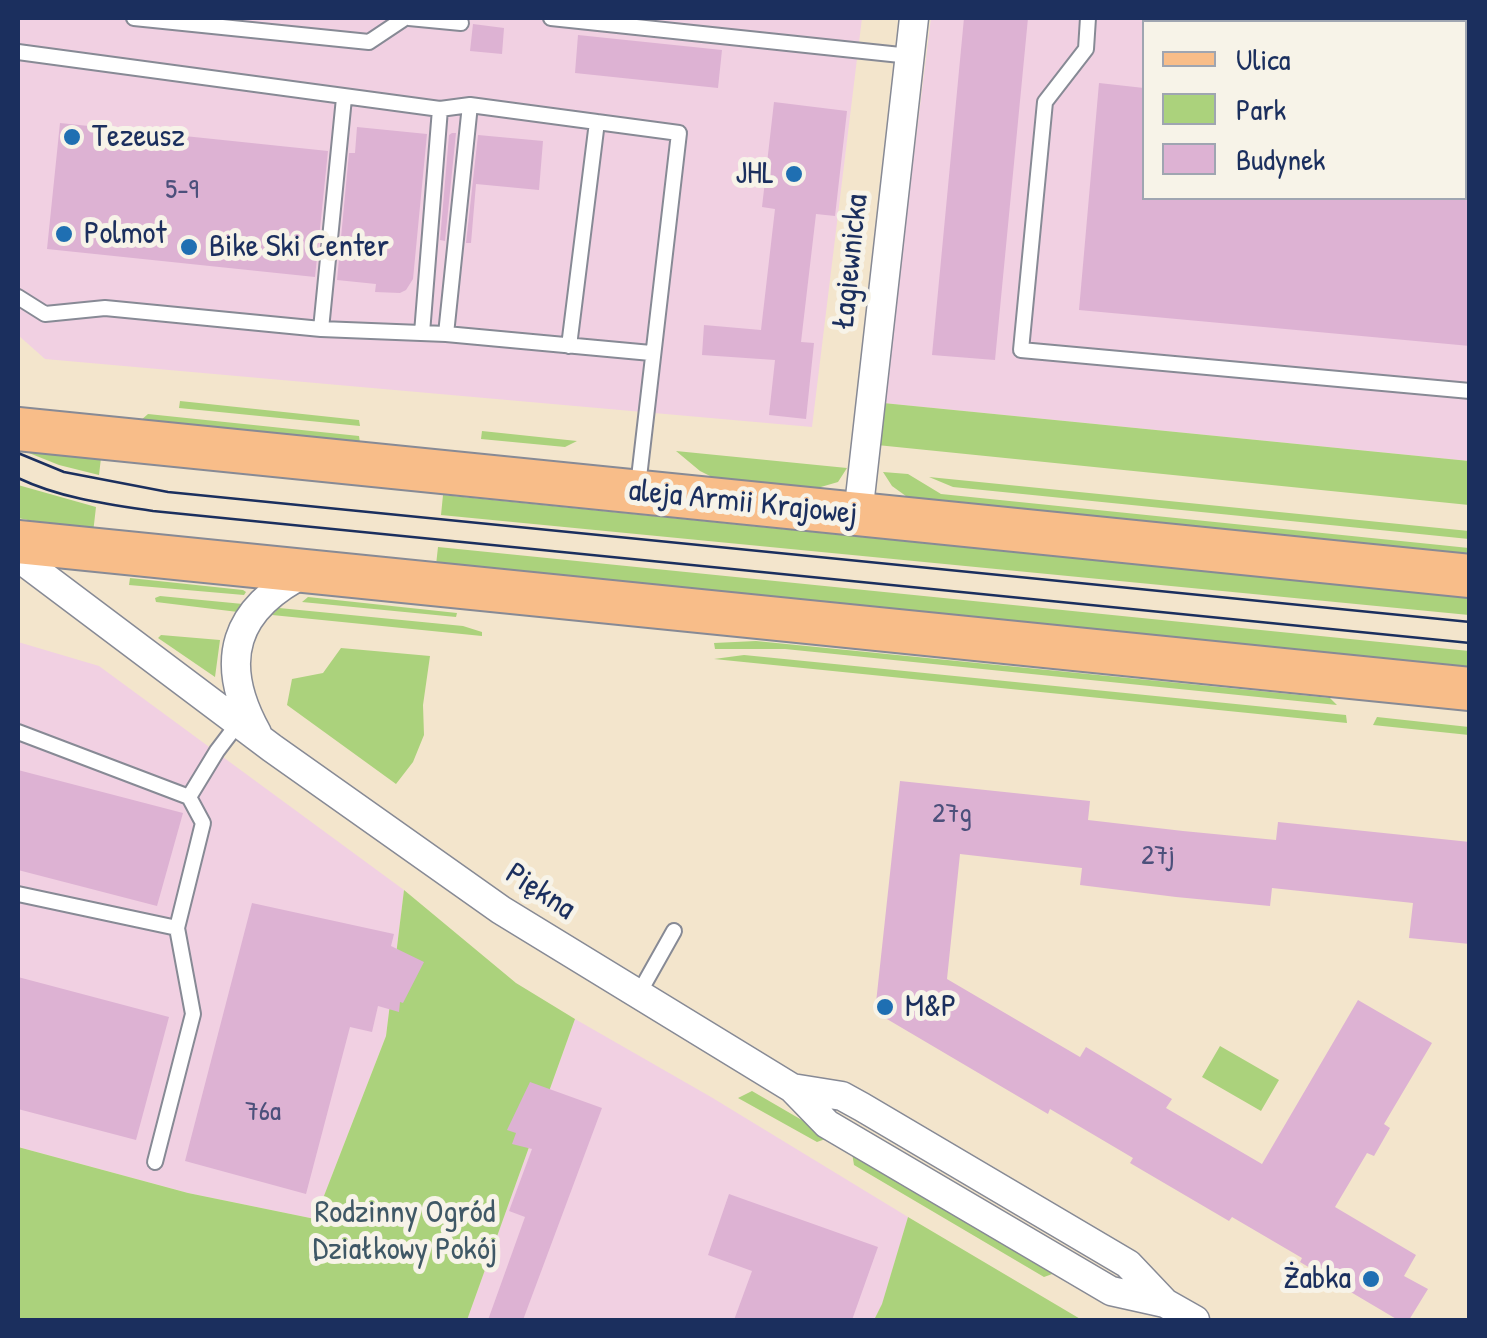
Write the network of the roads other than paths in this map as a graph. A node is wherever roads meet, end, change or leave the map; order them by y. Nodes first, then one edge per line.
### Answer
1 (134, 18) edge
2 (407, 18) edge
3 (551, 18) edge
4 (914, 18) edge
5 (1088, 18) edge
6 (461, 23) dead end
7 (18, 52) edge
8 (910, 56) junction
9 (344, 98) junction
10 (470, 105) junction
11 (440, 109) junction
12 (597, 122) junction
13 (18, 297) edge
14 (321, 329) junction
15 (422, 334) junction
16 (446, 334) junction
17 (569, 346) junction
18 (651, 353) junction
19 (1470, 391) edge
20 (18, 429) edge
21 (638, 492) junction
22 (858, 514) junction
23 (18, 542) edge
24 (18, 556) edge
25 (308, 572) junction
26 (1470, 576) edge
27 (1470, 689) edge
28 (250, 730) junction
29 (18, 732) edge
30 (189, 797) junction
31 (18, 894) edge
32 (176, 928) junction
33 (674, 931) dead end
34 (638, 996) junction
35 (155, 1162) dead end
36 (1160, 1312) edge
37 (1195, 1320) edge

1 - 2 lane
2 - 6 lane
3 - 8 lane
4 - 8 street, Łagiewnicka
5 - 19 lane
7 - 9 lane
8 - 22 street, Łagiewnicka
9 - 11 lane
9 - 14 lane
10 - 11 lane
10 - 12 lane
10 - 16 lane
11 - 15 lane
12 - 17 lane
12 - 18 lane
13 - 14 lane
14 - 15 lane
15 - 16 lane
16 - 17 lane
17 - 18 lane
18 - 21 lane
20 - 21 main road, aleja Armii Krajowej
21 - 22 main road, aleja Armii Krajowej
22 - 26 main road, aleja Armii Krajowej
23 - 25 main road
24 - 28 street, Piękna
25 - 27 main road
25 - 28 street
28 - 30 lane
28 - 34 street, Piękna
29 - 30 lane
30 - 32 lane
31 - 32 lane
32 - 35 lane
33 - 34 lane
34 - 36 street, Piękna
36 - 37 street, Piękna

